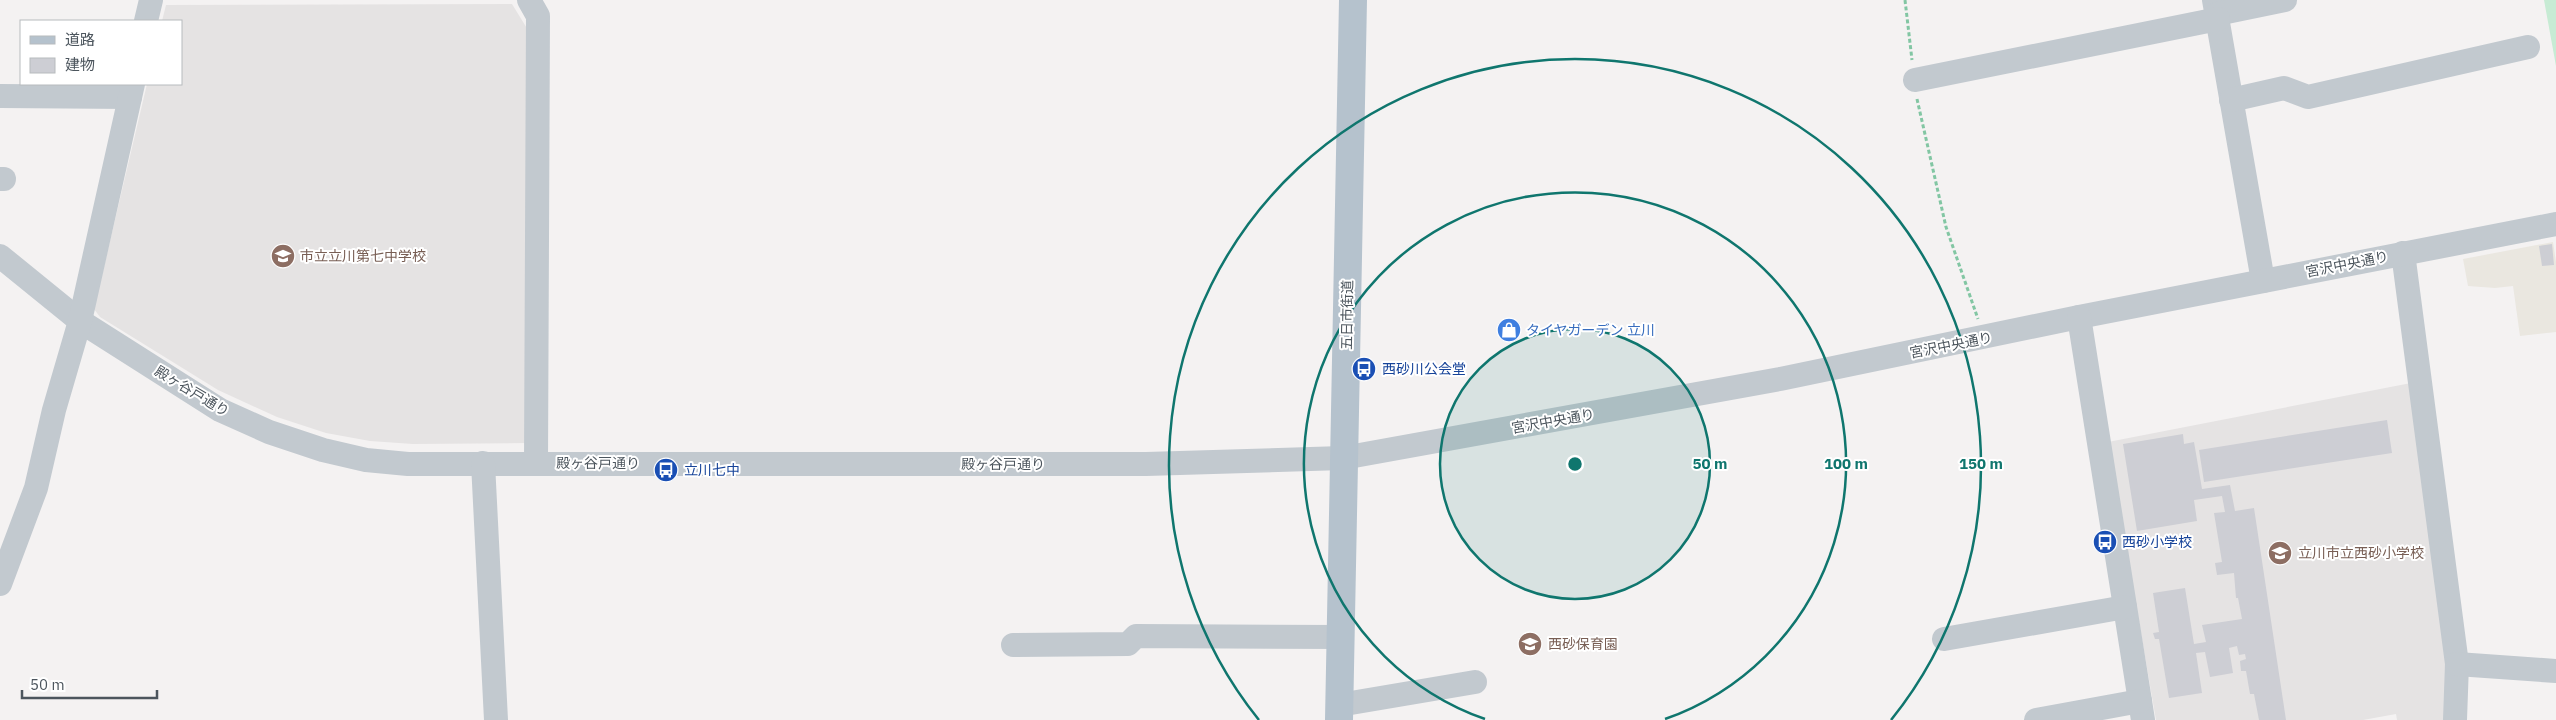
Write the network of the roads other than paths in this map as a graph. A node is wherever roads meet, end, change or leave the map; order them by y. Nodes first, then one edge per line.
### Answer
1 (150, 0) edge
2 (529, 0) edge
3 (1353, 0) edge
4 (2285, 0) edge
5 (2216, 11) edge
6 (146, 20) edge
7 (2528, 47) dead end
8 (1914, 80) road end
9 (132, 90) edge
10 (0, 96) edge
11 (2231, 100) junction
12 (2556, 224) edge
13 (2403, 253) junction
14 (0, 256) edge
15 (2263, 281) junction
16 (2079, 317) junction
17 (80, 321) junction
18 (1343, 458) junction
19 (536, 462) junction
20 (483, 463) junction
21 (0, 584) edge
22 (2125, 607) junction
23 (1341, 637) junction
24 (1944, 639) dead end
25 (1013, 645) dead end
26 (2457, 664) junction
27 (2556, 671) edge
28 (1475, 682) dead end
29 (2142, 711) edge
30 (1339, 713) edge
31 (2041, 714) edge
32 (496, 720) edge
33 (2455, 720) edge

1 - 6 street
2 - 19 street
3 - 18 main road, 五日市街道
4 - 5 street
5 - 8 street
5 - 11 street
7 - 11 street
9 - 10 street
9 - 17 street
11 - 15 street
12 - 13 street, 宮沢中央通り
13 - 15 street, 宮沢中央通り
13 - 26 street
14 - 17 street, 殿ヶ谷戸通り
15 - 16 street, 宮沢中央通り
16 - 18 street, 宮沢中央通り
16 - 22 street
17 - 20 street, 殿ヶ谷戸通り
17 - 21 street
18 - 19 street, 殿ヶ谷戸通り
18 - 23 main road, 五日市街道
19 - 20 street, 殿ヶ谷戸通り
20 - 32 street
22 - 24 street
22 - 29 street
23 - 25 street
23 - 30 main road, 五日市街道
26 - 27 street
26 - 33 street
28 - 30 street
29 - 31 street

